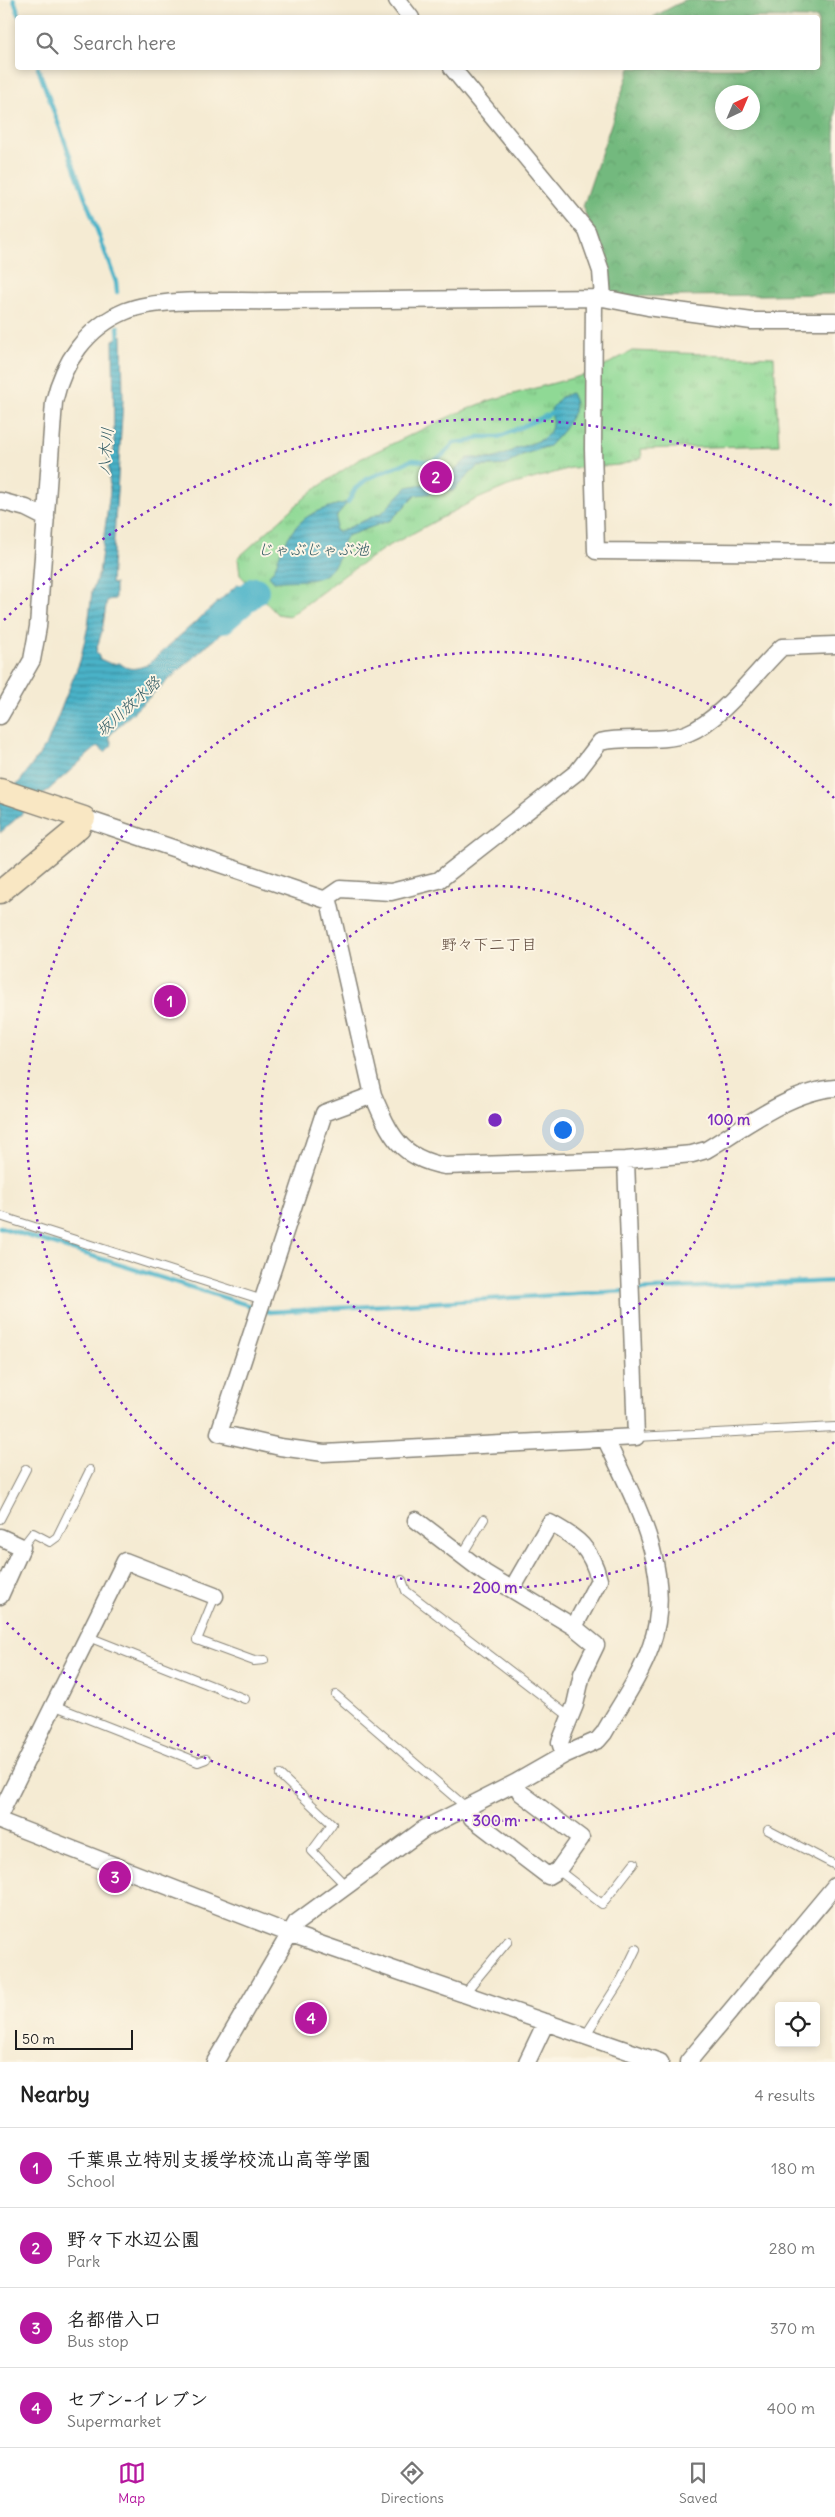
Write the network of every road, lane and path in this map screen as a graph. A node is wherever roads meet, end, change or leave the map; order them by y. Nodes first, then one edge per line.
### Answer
1 (397, 0) edge
2 (409, 15) edge
3 (454, 70) edge
4 (598, 298) junction
5 (835, 322) edge
6 (0, 501) edge
7 (46, 518) junction
8 (835, 553) edge
9 (835, 645) edge
10 (0, 716) edge
11 (0, 790) edge
12 (78, 816) junction
13 (0, 892) edge
14 (326, 898) junction
15 (835, 1088) edge
16 (373, 1095) junction
17 (626, 1160) junction
18 (0, 1216) edge
19 (264, 1300) junction
20 (835, 1427) edge
21 (636, 1437) junction
22 (606, 1440) junction
23 (26, 1469) dead end
24 (90, 1470) dead end
25 (484, 1518) dead end
26 (0, 1519) edge
27 (416, 1520) dead end
28 (0, 1537) edge
29 (22, 1547) junction
30 (462, 1556) junction
31 (402, 1580) dead end
32 (512, 1589) junction
33 (0, 1596) edge
34 (215, 1596) joint
35 (574, 1627) junction
36 (86, 1636) junction
37 (264, 1660) dead end
38 (336, 1695) dead end
39 (245, 1699) dead end
40 (53, 1705) junction
41 (570, 1717) junction
42 (564, 1755) junction
43 (206, 1759) dead end
44 (280, 1775) dead end
45 (515, 1783) junction
46 (466, 1808) junction
47 (0, 1814) edge
48 (0, 1821) edge
49 (768, 1830) dead end
50 (634, 1863) dead end
51 (835, 1865) edge
52 (558, 1870) junction
53 (346, 1886) junction
54 (835, 1886) edge
55 (288, 1934) junction
56 (508, 1941) dead end
57 (636, 1949) dead end
58 (464, 1994) junction
59 (546, 2022) junction
60 (585, 2036) junction
61 (215, 2062) edge
62 (527, 2062) edge
63 (660, 2062) edge
64 (688, 2062) edge

1 - 2 street
3 - 4 street
4 - 5 street
4 - 7 street
4 - 8 street
6 - 7 street
7 - 10 street
9 - 14 street
11 - 12 street
12 - 13 street
12 - 14 street
14 - 16 street
15 - 17 street
16 - 17 street
16 - 19 street
17 - 21 street
18 - 19 lane
19 - 22 street
20 - 21 lane
21 - 22 street
22 - 42 street
23 - 26 lane
24 - 29 lane
25 - 30 lane
27 - 30 street
28 - 29 street
29 - 33 street
30 - 32 street
31 - 41 lane
32 - 35 street
32 - 35 street
34 - 36 street
34 - 37 lane
35 - 41 street
36 - 39 lane
36 - 40 street
38 - 46 lane
40 - 43 lane
40 - 47 street
41 - 42 street
42 - 45 street
44 - 53 lane
45 - 46 street
45 - 52 street
46 - 52 street
46 - 53 street
48 - 55 street
49 - 51 lane
50 - 52 lane
53 - 55 street
54 - 64 street
55 - 58 street
55 - 61 street
56 - 58 lane
57 - 60 lane
58 - 59 street
59 - 60 street
59 - 62 street
60 - 63 street

